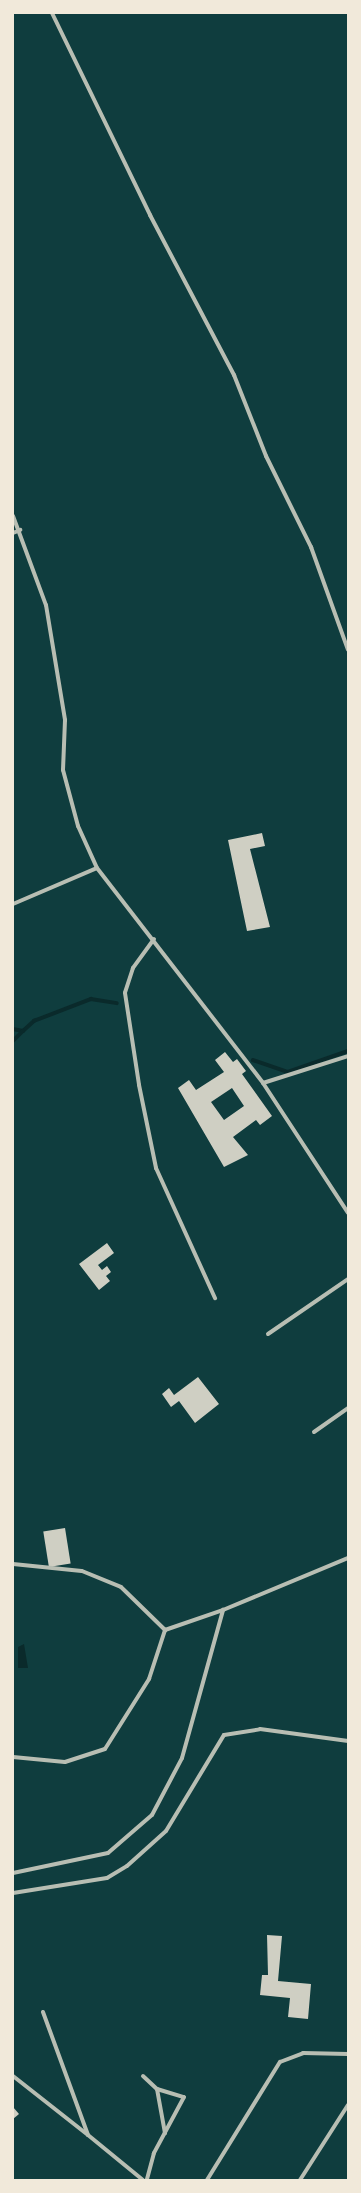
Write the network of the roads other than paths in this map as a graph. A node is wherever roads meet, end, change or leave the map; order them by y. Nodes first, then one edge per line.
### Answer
1 (52, 13) edge
2 (13, 516) edge
3 (20, 530) junction
4 (13, 533) edge
5 (347, 643) edge
6 (348, 650) edge
7 (97, 868) junction
8 (13, 904) edge
9 (154, 939) junction
10 (348, 1056) edge
11 (263, 1083) junction
12 (348, 1213) edge
13 (348, 1279) edge
14 (215, 1298) dead end
15 (268, 1334) dead end
16 (348, 1408) edge
17 (314, 1432) dead end
18 (348, 1558) edge
19 (13, 1564) edge
20 (223, 1610) junction
21 (165, 1630) junction
22 (348, 1741) edge
23 (13, 1758) edge
24 (13, 1872) edge
25 (13, 1893) edge
26 (43, 2012) dead end
27 (348, 2054) edge
28 (13, 2076) edge
29 (143, 2076) dead end
30 (157, 2089) junction
31 (348, 2105) edge
32 (165, 2133) junction
33 (88, 2135) junction
34 (143, 2180) edge
35 (147, 2180) edge
36 (207, 2180) edge
37 (300, 2180) edge

1 - 5 street
2 - 3 street
3 - 4 street
3 - 7 street
5 - 6 street
7 - 8 street
7 - 9 street
9 - 11 street
9 - 14 street
10 - 11 street
11 - 12 street
13 - 15 street
16 - 17 street
18 - 20 street
19 - 21 street
20 - 21 street
20 - 24 street
21 - 23 street
22 - 25 street
26 - 33 street
27 - 36 street
28 - 33 street
29 - 30 street
30 - 32 street
30 - 32 street
31 - 37 street
32 - 35 street
33 - 34 street

